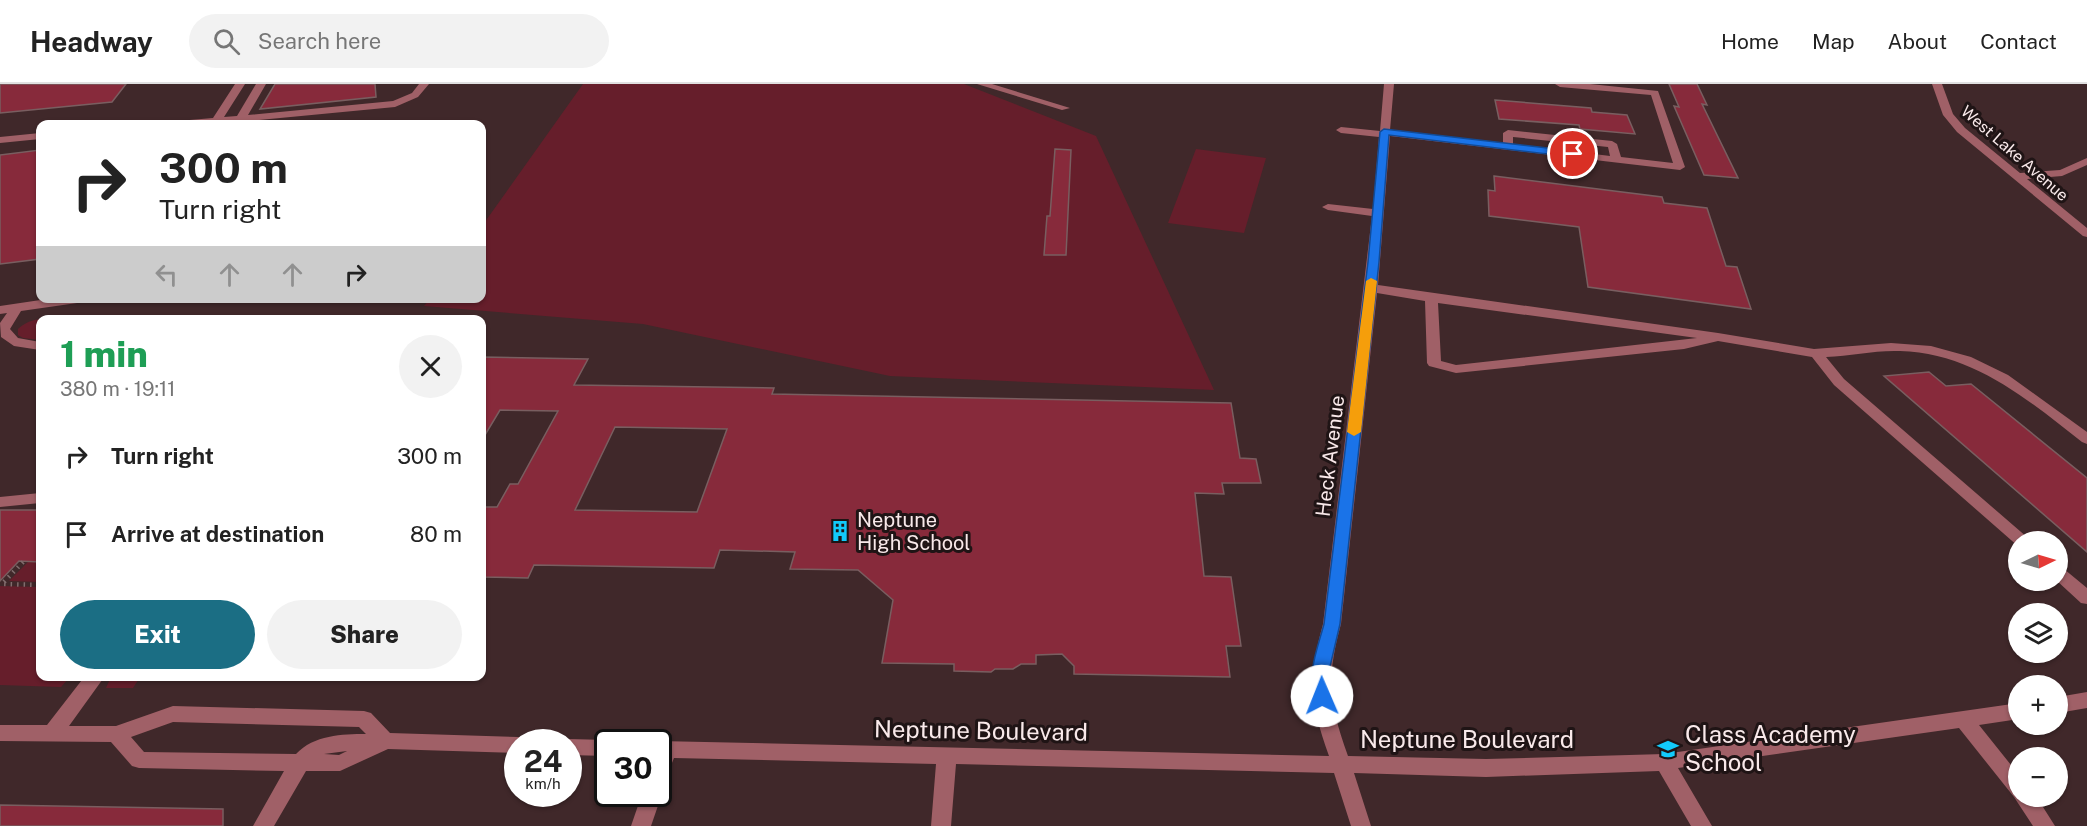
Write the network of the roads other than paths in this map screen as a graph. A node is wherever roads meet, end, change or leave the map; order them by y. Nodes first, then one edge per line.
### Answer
1 (240, 84) edge
2 (261, 84) edge
3 (424, 84) edge
4 (982, 84) edge
5 (1389, 84) edge
6 (1560, 84) edge
7 (1937, 84) edge
8 (1065, 108) dead end
9 (217, 120) edge
10 (233, 120) edge
11 (242, 120) edge
12 (1341, 130) dead end
13 (1384, 133) junction
14 (36, 136) edge
15 (0, 140) edge
16 (2087, 161) edge
17 (2017, 177) junction
18 (1328, 207) dead end
19 (1378, 213) junction
20 (2087, 234) edge
21 (1371, 288) junction
22 (1431, 298) junction
23 (50, 303) edge
24 (16, 308) junction
25 (0, 310) edge
26 (1719, 338) junction
27 (36, 345) edge
28 (1816, 353) junction
29 (2087, 439) edge
30 (36, 498) edge
31 (0, 502) edge
32 (2009, 531) edge
33 (2068, 582) edge
34 (2087, 598) edge
35 (92, 681) edge
36 (2087, 700) edge
37 (2068, 703) edge
38 (2008, 713) edge
39 (1963, 719) junction
40 (0, 732) edge
41 (51, 734) junction
42 (116, 735) junction
43 (386, 742) junction
44 (504, 745) edge
45 (672, 749) edge
46 (947, 755) junction
47 (1664, 762) junction
48 (300, 764) junction
49 (1341, 764) junction
50 (2008, 775) edge
51 (648, 807) edge
52 (2032, 807) edge
53 (263, 826) edge
54 (641, 826) edge
55 (941, 826) edge
56 (1360, 826) edge
57 (1702, 826) edge
58 (2045, 826) edge

1 - 9 street
2 - 10 street
3 - 11 street
4 - 8 street
5 - 13 street, Heck Avenue
6 - 13 street
7 - 17 street, West Lake Avenue
12 - 13 street
13 - 19 street, Heck Avenue
14 - 15 street
16 - 17 street
17 - 20 street, West Lake Avenue
18 - 19 street
19 - 21 street, Heck Avenue
21 - 22 street
21 - 49 street, Heck Avenue
22 - 26 street
22 - 26 street
23 - 24 street
24 - 25 street
24 - 27 street
26 - 28 street
28 - 29 street
28 - 32 street
30 - 31 street
33 - 34 street
35 - 41 street
36 - 37 street
38 - 39 street, Neptune Boulevard
39 - 47 street, Neptune Boulevard
39 - 50 street
40 - 41 street
41 - 42 street
42 - 43 street
42 - 48 street
43 - 44 street
43 - 48 street
45 - 46 street, Neptune Boulevard
46 - 49 street, Neptune Boulevard
46 - 55 street
47 - 49 street, Neptune Boulevard
47 - 57 street
48 - 53 street
49 - 56 street, Heck Avenue
51 - 54 street
52 - 58 street

